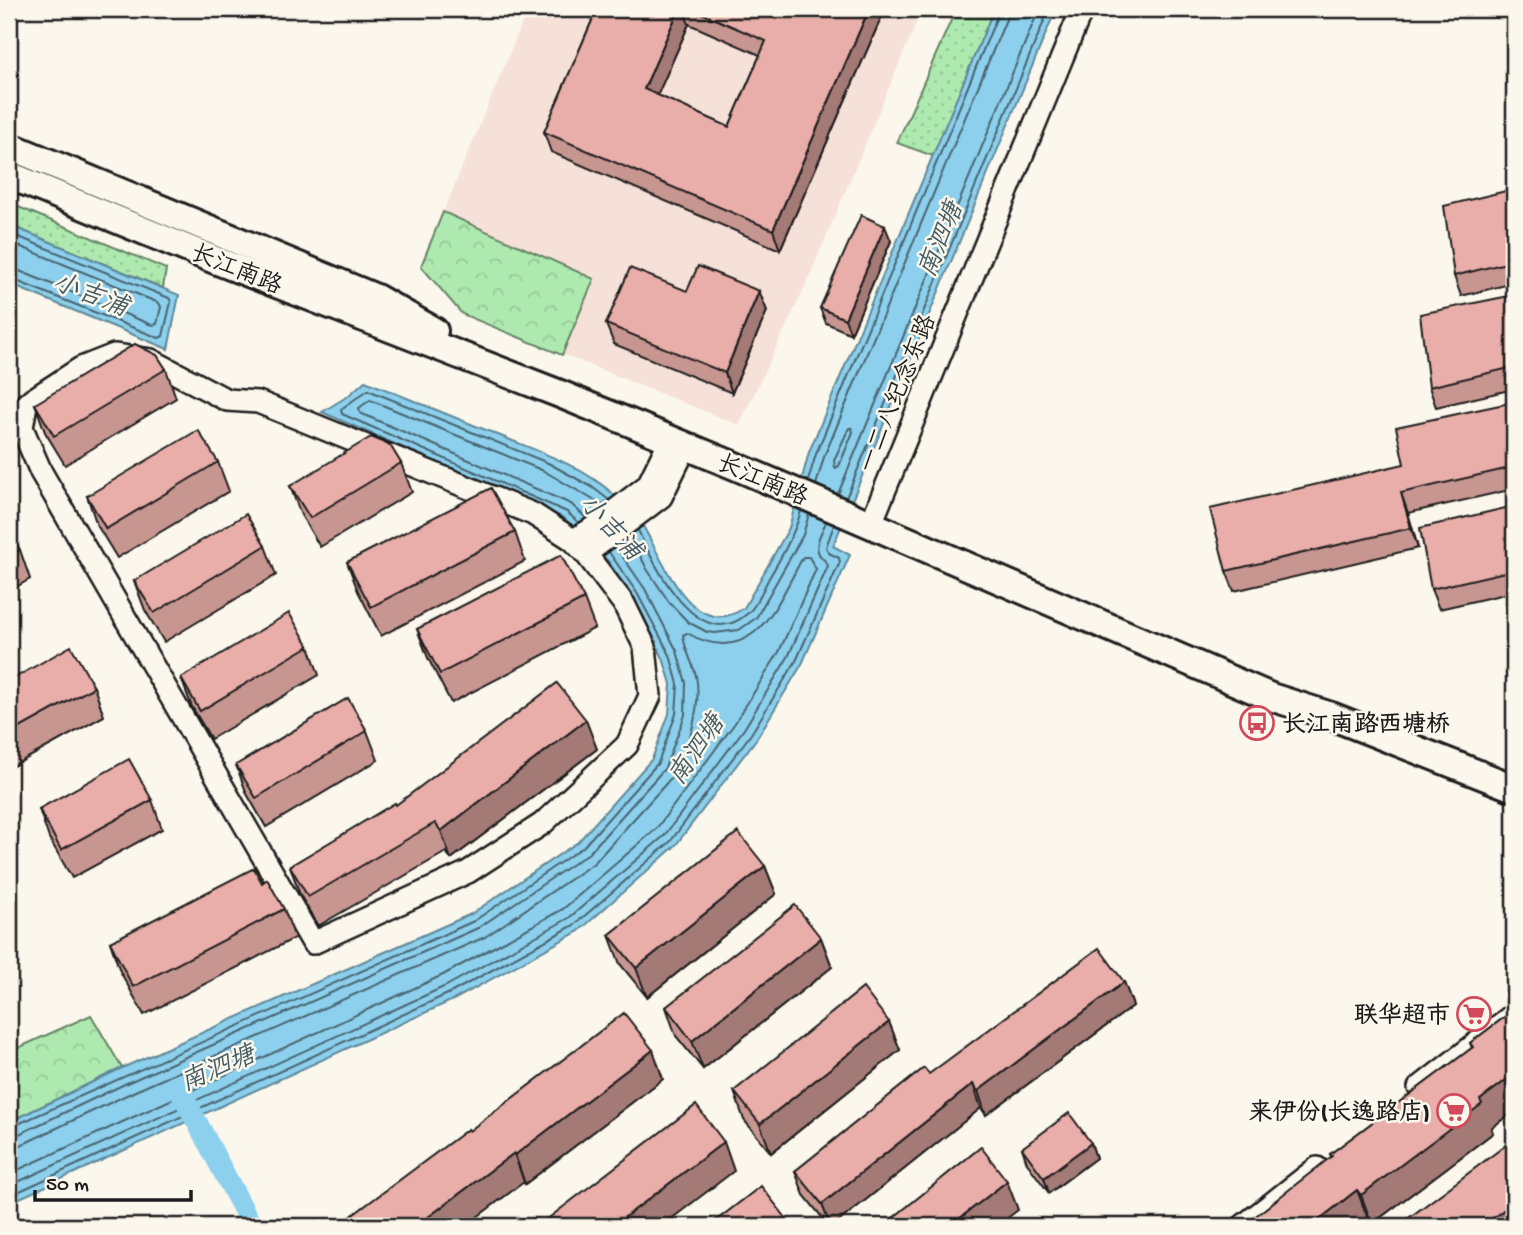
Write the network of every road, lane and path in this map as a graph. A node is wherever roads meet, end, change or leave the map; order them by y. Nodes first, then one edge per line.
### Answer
1 (1082, 9) edge
2 (9, 146) edge
3 (9, 175) edge
4 (512, 374) junction
5 (678, 443) junction
6 (870, 526) junction
7 (587, 542) junction
8 (1514, 788) edge
9 (1514, 1014) edge
10 (1407, 1097) edge
11 (1332, 1156) edge
12 (1243, 1226) edge

1 - 6 street, 一二八纪念东路
2 - 4 main road
3 - 4 main road, 长江南路
4 - 5 main road, 长江南路
5 - 6 main road, 长江南路
5 - 7 street
6 - 8 main road, 长江南路
7 - 7 street
9 - 10 street
11 - 12 street

